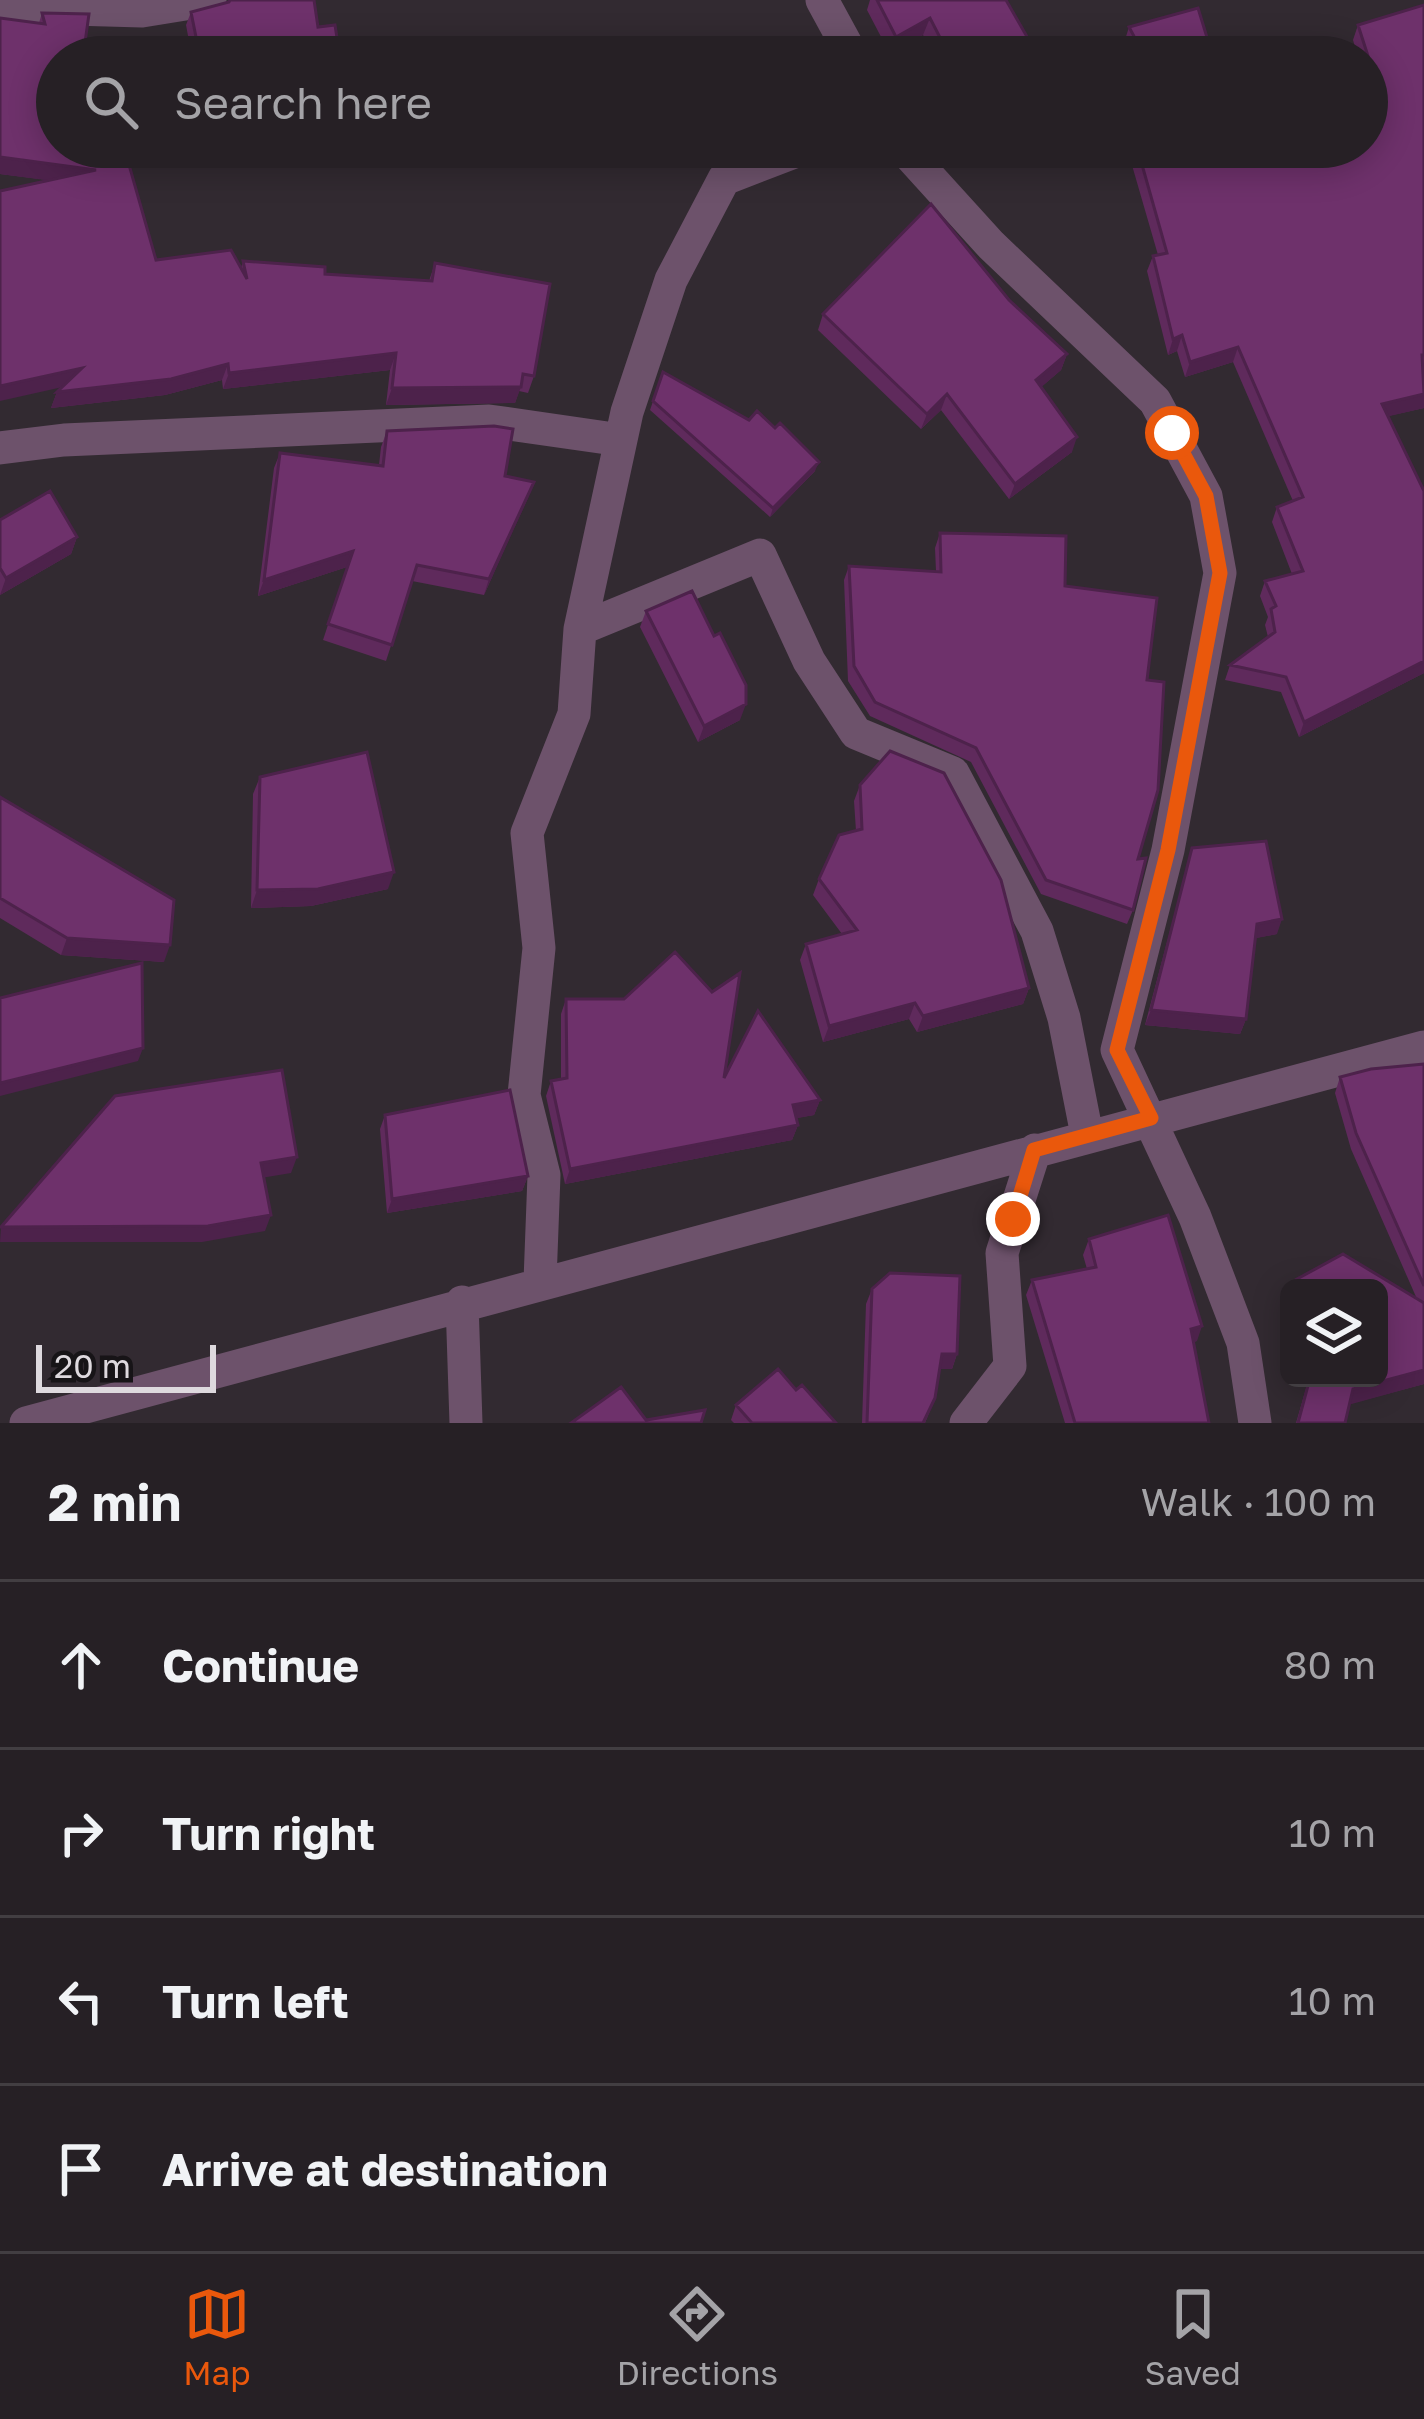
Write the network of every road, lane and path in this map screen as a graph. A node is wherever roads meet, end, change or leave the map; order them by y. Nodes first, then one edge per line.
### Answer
1 (210, 0) edge
2 (823, 0) edge
3 (0, 7) edge
4 (842, 36) edge
5 (753, 168) edge
6 (921, 168) edge
7 (621, 440) junction
8 (0, 448) edge
9 (580, 629) junction
10 (1424, 1047) edge
11 (1151, 1118) junction
12 (1087, 1136) junction
13 (1034, 1150) junction
14 (540, 1281) junction
15 (462, 1301) junction
16 (26, 1423) edge
17 (466, 1423) edge
18 (966, 1423) edge
19 (1255, 1423) edge

1 - 3 street
2 - 4 street
5 - 7 street
6 - 11 street
7 - 8 street
7 - 9 street
9 - 12 street
9 - 14 street
10 - 11 street
11 - 12 street
11 - 19 street
12 - 13 street
13 - 14 street
13 - 18 street
14 - 15 street
15 - 16 street
15 - 17 street

